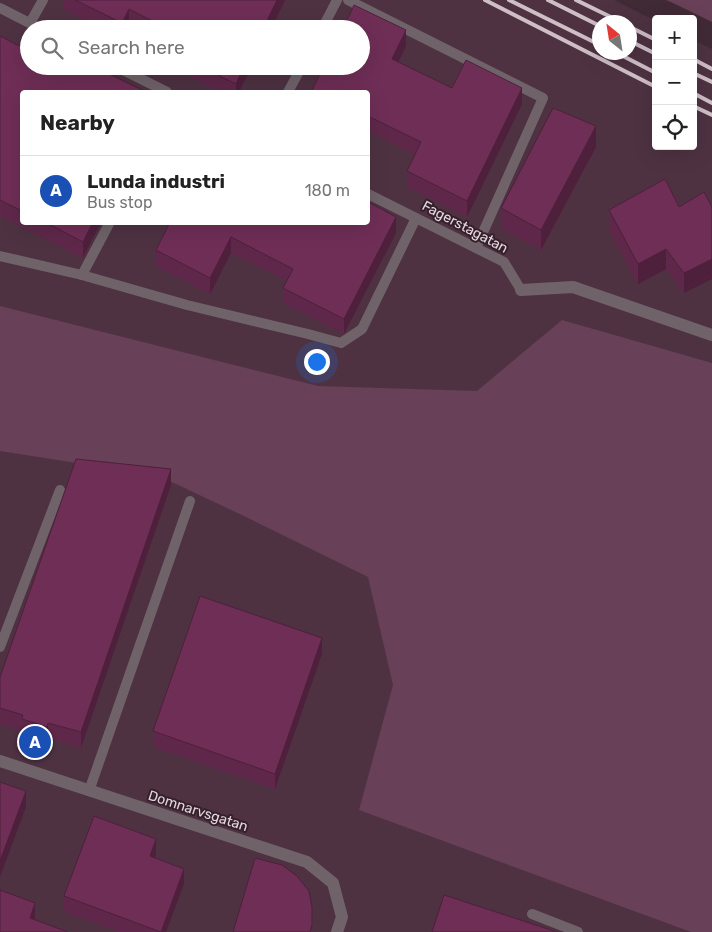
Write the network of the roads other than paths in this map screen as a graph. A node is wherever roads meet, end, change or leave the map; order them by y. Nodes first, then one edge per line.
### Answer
1 (43, 0) edge
2 (337, 0) edge
3 (348, 0) edge
4 (0, 8) edge
5 (24, 20) edge
6 (32, 20) edge
7 (327, 20) edge
8 (133, 75) edge
9 (297, 75) edge
10 (163, 90) edge
11 (289, 90) edge
12 (370, 195) edge
13 (416, 218) junction
14 (108, 225) edge
15 (476, 248) junction
16 (0, 256) edge
17 (82, 275) junction
18 (521, 290) joint
19 (712, 335) edge
20 (60, 490) dead end
21 (190, 500) dead end
22 (0, 647) edge
23 (0, 761) edge
24 (89, 791) junction
25 (532, 914) dead end
26 (337, 932) edge
27 (578, 932) edge

1 - 6 lane
2 - 7 lane
3 - 15 lane
4 - 5 lane
8 - 10 lane
9 - 11 lane
12 - 13 lane, Fagerstagatan
13 - 15 lane, Fagerstagatan
13 - 17 lane
14 - 17 lane
15 - 18 lane, Fagerstagatan
16 - 17 lane
18 - 19 street, Fagerstagatan
20 - 22 lane
21 - 24 lane
23 - 24 street, Domnarvsgatan
24 - 26 street, Domnarvsgatan
25 - 27 lane

